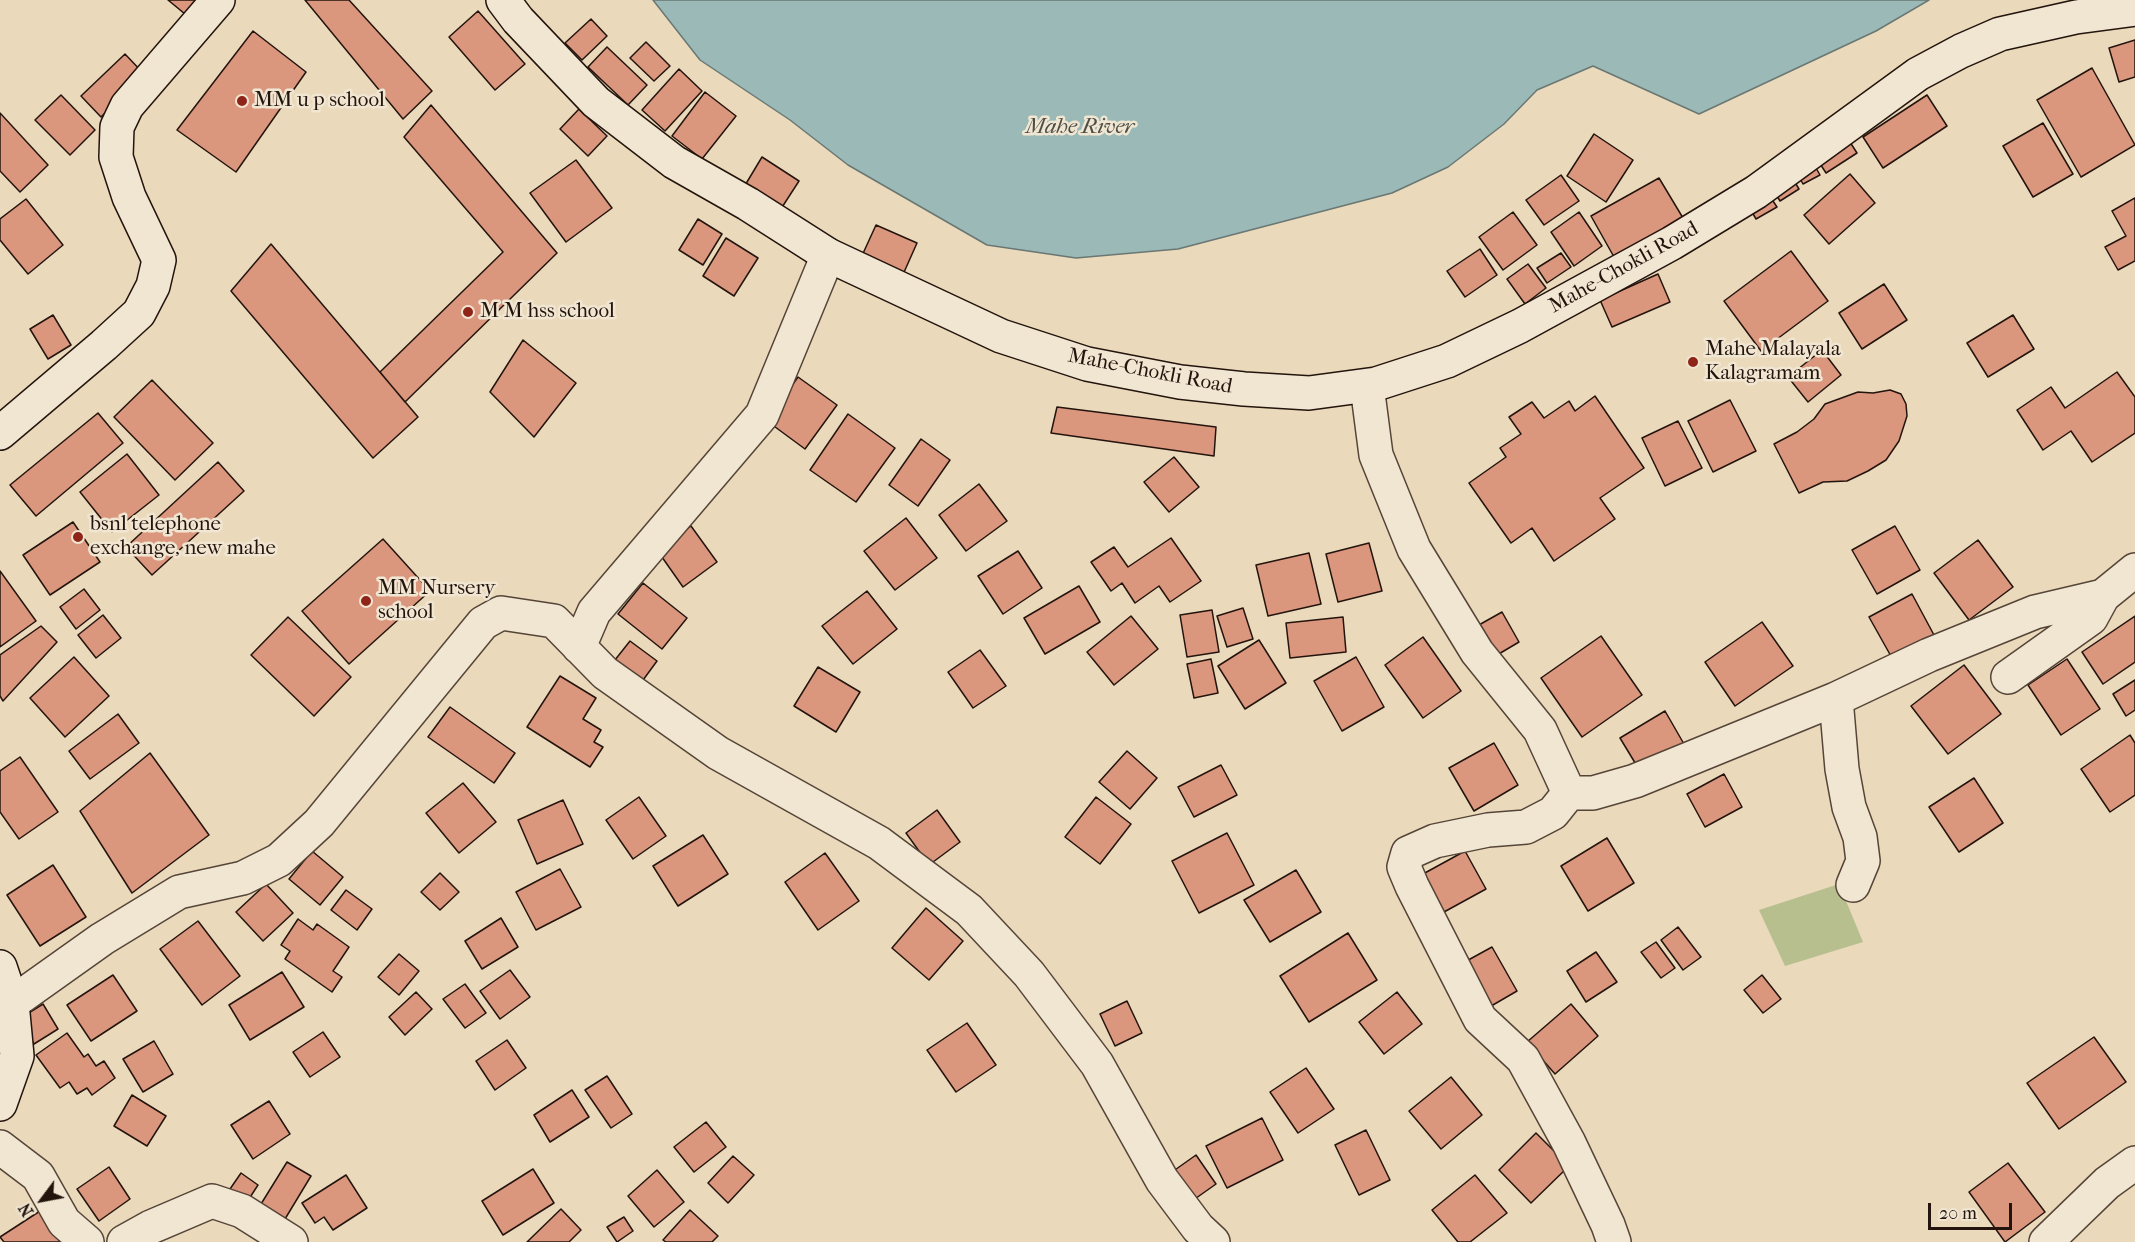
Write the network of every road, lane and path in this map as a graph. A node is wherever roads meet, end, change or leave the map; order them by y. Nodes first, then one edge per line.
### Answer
1 (218, 0) edge
2 (503, 0) edge
3 (2135, 9) edge
4 (828, 255) junction
5 (1367, 386) junction
6 (0, 433) edge
7 (2135, 570) edge
8 (2103, 596) junction
9 (579, 646) junction
10 (2008, 676) dead end
11 (1836, 699) junction
12 (1569, 793) junction
13 (1853, 885) dead end
14 (0, 967) edge
15 (12, 1003) junction
16 (0, 1104) edge
17 (0, 1147) edge
18 (2135, 1163) edge
19 (87, 1242) edge
20 (124, 1242) edge
21 (291, 1242) edge
22 (1213, 1242) edge
23 (1614, 1242) edge
24 (2046, 1242) edge

1 - 6 street
2 - 4 street, Mahe-Chokli Road
3 - 5 street, Mahe-Chokli Road
4 - 5 street, Mahe-Chokli Road
4 - 9 street
5 - 12 street
7 - 8 street
8 - 10 street
8 - 11 street
9 - 15 street
9 - 22 street
11 - 12 street
11 - 13 street
12 - 23 street
14 - 15 street
15 - 16 street
17 - 19 street
18 - 24 street
20 - 21 street

